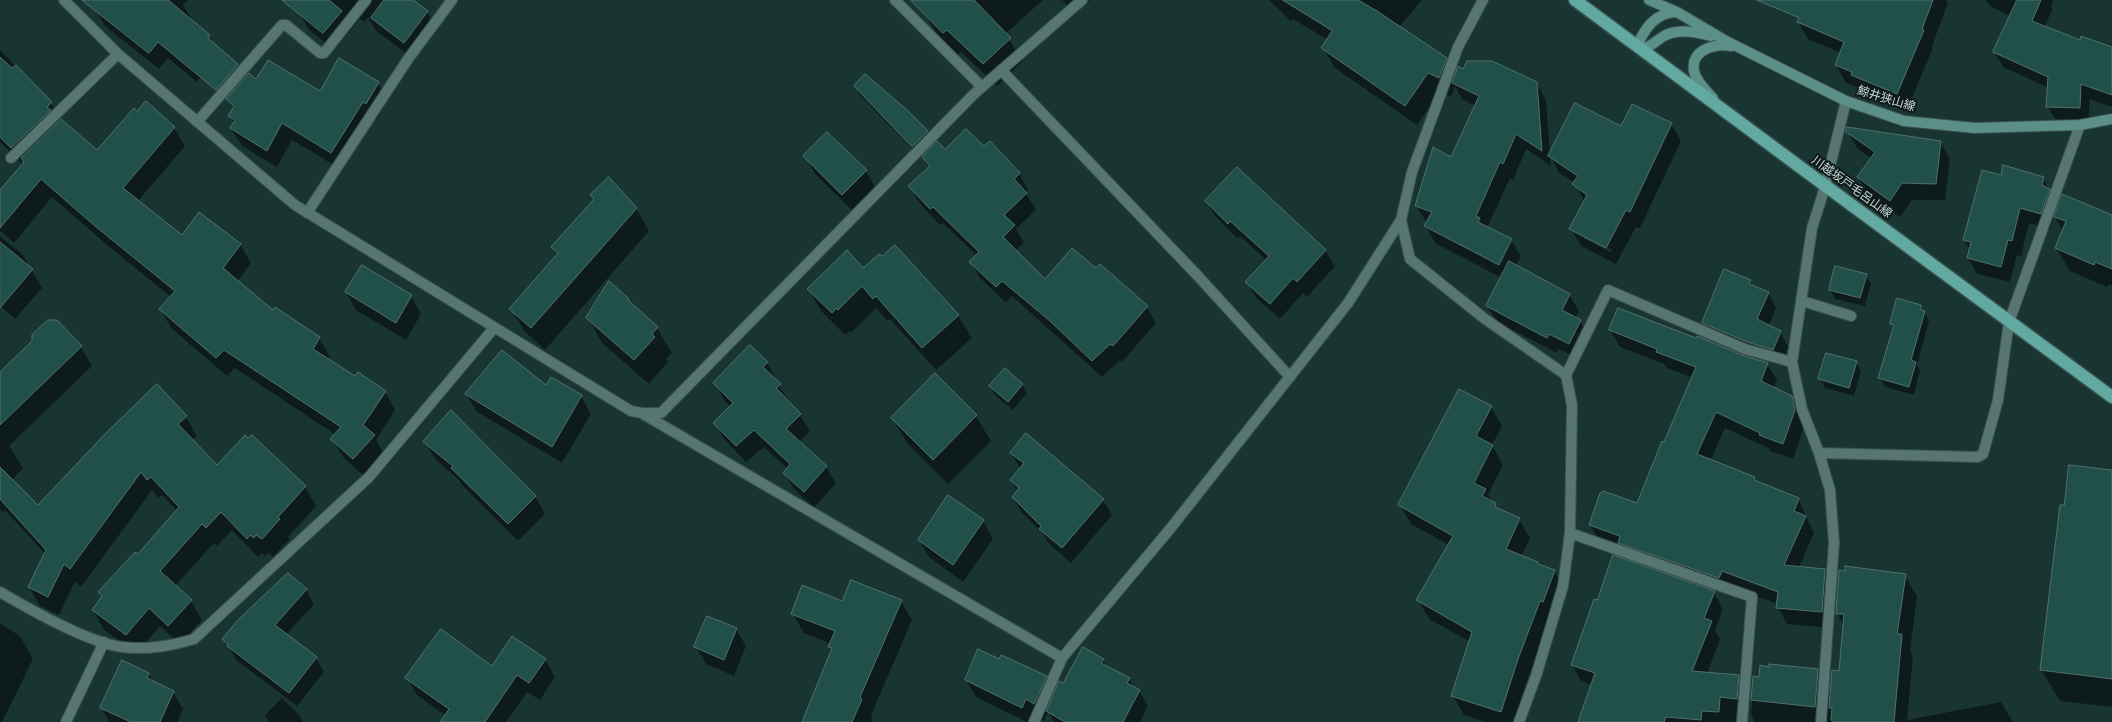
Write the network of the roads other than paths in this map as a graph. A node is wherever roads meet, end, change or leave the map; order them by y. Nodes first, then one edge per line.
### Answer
1 (64, 0) edge
2 (366, 0) edge
3 (452, 0) edge
4 (895, 0) edge
5 (1082, 0) edge
6 (1483, 0) edge
7 (1575, 0) edge
8 (1649, 0) edge
9 (1677, 12) junction
10 (1726, 41) junction
11 (1638, 47) junction
12 (1741, 49) junction
13 (118, 54) junction
14 (1001, 70) junction
15 (982, 87) junction
16 (1846, 101) junction
17 (2112, 119) edge
18 (1739, 121) junction
19 (197, 122) junction
20 (2080, 125) junction
21 (11, 158) dead end
22 (1825, 187) junction
23 (307, 213) junction
24 (1400, 220) junction
25 (1802, 301) junction
26 (1851, 316) dead end
27 (2009, 322) junction
28 (494, 328) junction
29 (1792, 362) junction
30 (1566, 375) junction
31 (1290, 377) junction
32 (2112, 396) edge
33 (642, 413) junction
34 (1819, 453) junction
35 (1570, 533) junction
36 (0, 592) edge
37 (104, 642) junction
38 (1062, 658) junction
39 (66, 722) edge
40 (1034, 722) edge
41 (1519, 722) edge
42 (1742, 722) edge
43 (1821, 722) edge

1 - 13 street
2 - 19 street
3 - 23 street
4 - 15 street
5 - 14 street
6 - 24 street
7 - 11 main road, 川越坂戸毛呂山線
8 - 9 main road
9 - 10 main road
9 - 11 main road
10 - 11 main road
10 - 12 main road, 鯨井狭山線
11 - 18 main road, 川越坂戸毛呂山線
12 - 16 main road, 鯨井狭山線
12 - 18 main road
13 - 19 street
13 - 21 street
14 - 15 street
14 - 31 street
15 - 33 street
16 - 20 main road, 鯨井狭山線
16 - 22 street
17 - 20 main road, 鯨井狭山線
18 - 22 main road, 川越坂戸毛呂山線
19 - 23 street
20 - 27 street
22 - 25 street
22 - 27 main road, 川越坂戸毛呂山線
23 - 28 street
24 - 30 street
24 - 31 street
25 - 26 street
25 - 29 street
27 - 32 main road, 川越坂戸毛呂山線
27 - 34 street
28 - 33 street
28 - 37 street
29 - 30 street
29 - 34 street
30 - 35 street
31 - 38 street
33 - 38 street
34 - 43 street
35 - 41 street
35 - 42 street
36 - 37 street
37 - 39 street
38 - 40 street

